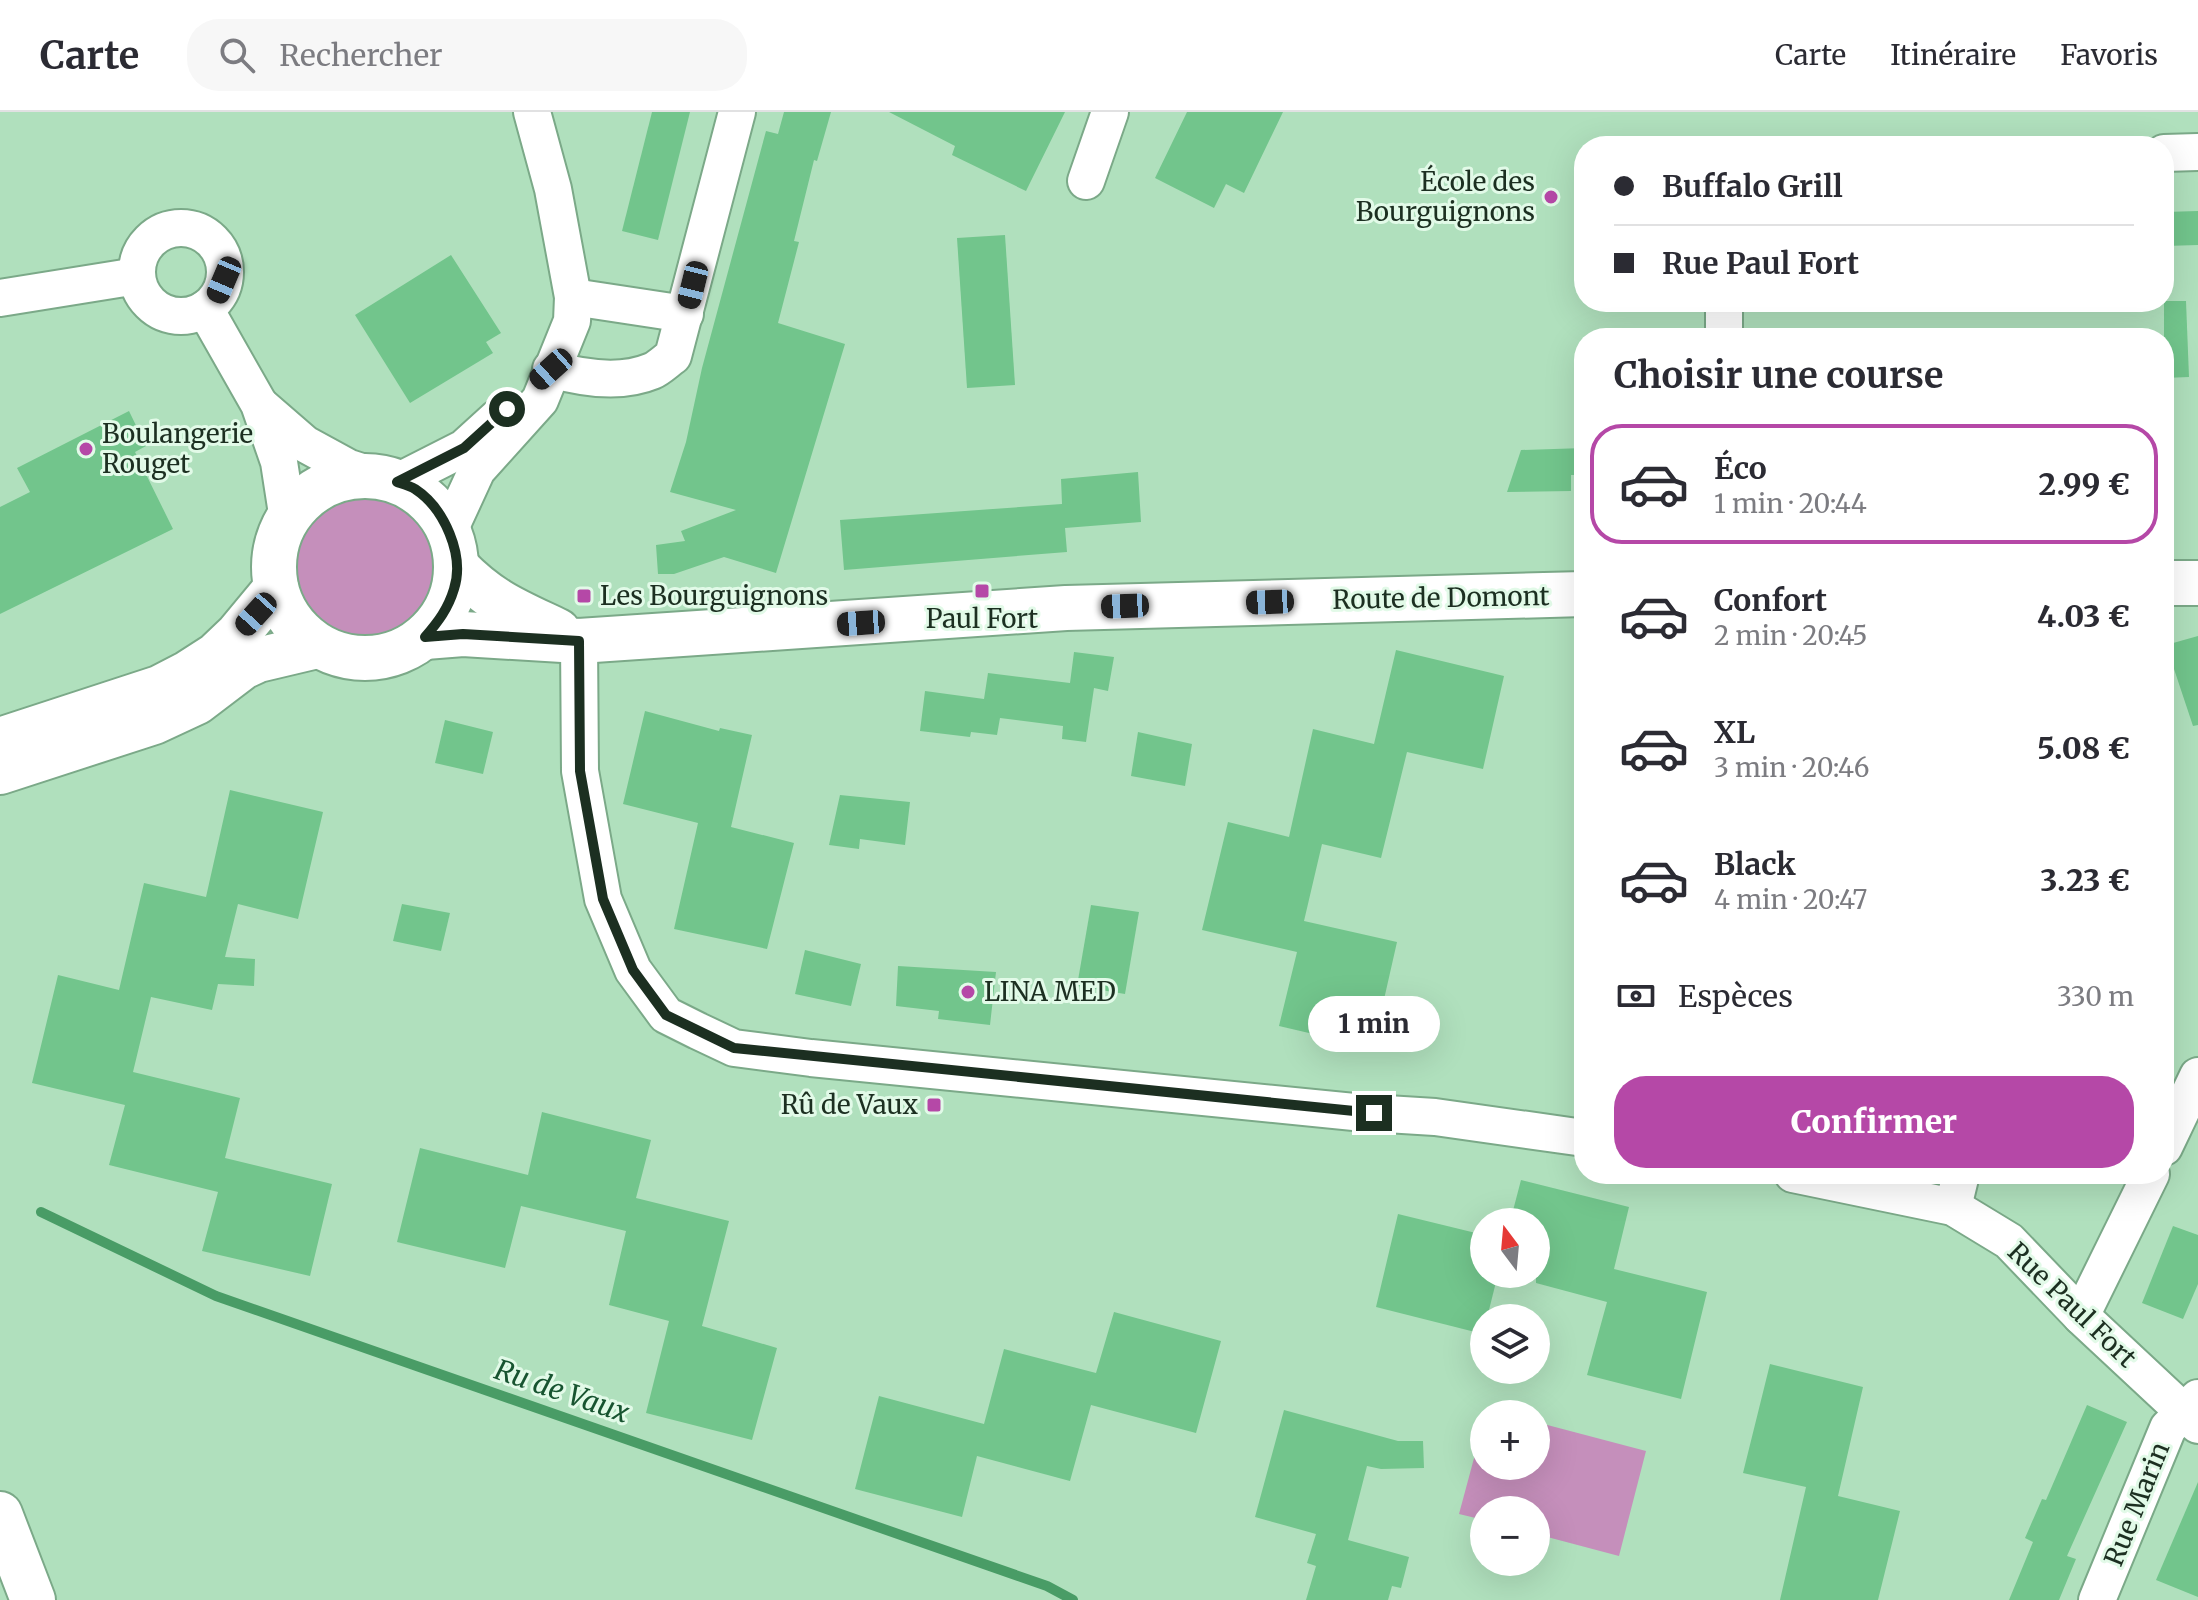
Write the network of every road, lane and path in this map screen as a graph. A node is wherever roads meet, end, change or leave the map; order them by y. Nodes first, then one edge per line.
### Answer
1 (532, 112) edge
2 (737, 112) edge
3 (1110, 112) edge
4 (2198, 152) edge
5 (2174, 153) edge
6 (1086, 181) dead end
7 (137, 276) junction
8 (573, 297) junction
9 (0, 298) edge
10 (205, 309) junction
11 (685, 314) junction
12 (551, 369) junction
13 (259, 404) junction
14 (387, 480) junction
15 (288, 520) junction
16 (452, 550) junction
17 (2174, 583) edge
18 (2198, 583) edge
19 (276, 588) junction
20 (1574, 594) edge
21 (425, 637) junction
22 (579, 641) junction
23 (317, 646) junction
24 (0, 740) edge
25 (0, 772) edge
26 (2198, 1076) edge
27 (2174, 1126) edge
28 (1574, 1137) edge
29 (1889, 1184) edge
30 (2146, 1184) edge
31 (1957, 1191) edge
32 (2081, 1316) junction
33 (2193, 1412) edge
34 (0, 1514) edge
35 (0, 1583) edge
36 (8, 1600) edge
37 (33, 1600) edge
38 (2097, 1600) edge

1 - 8 street
2 - 11 street
3 - 6 street
4 - 5 street
7 - 9 street
7 - 10 street
7 - 10 street
8 - 11 street
8 - 12 street
10 - 13 street
11 - 12 street
12 - 14 street
12 - 16 street
13 - 14 street
13 - 15 street
14 - 15 main road
14 - 16 main road
15 - 19 main road
16 - 21 main road
16 - 22 main road, Route de Domont
17 - 18 main road
19 - 23 main road
19 - 24 main road
20 - 22 main road, Route de Domont
21 - 22 main road, Route de Domont
21 - 23 main road
22 - 28 street
23 - 25 main road
26 - 27 street
29 - 31 street, Rue Paul Fort
30 - 32 street
31 - 32 street, Rue Paul Fort
32 - 33 street, Rue Paul Fort
33 - 38 street, Rue Marin
34 - 37 main road
35 - 36 main road

